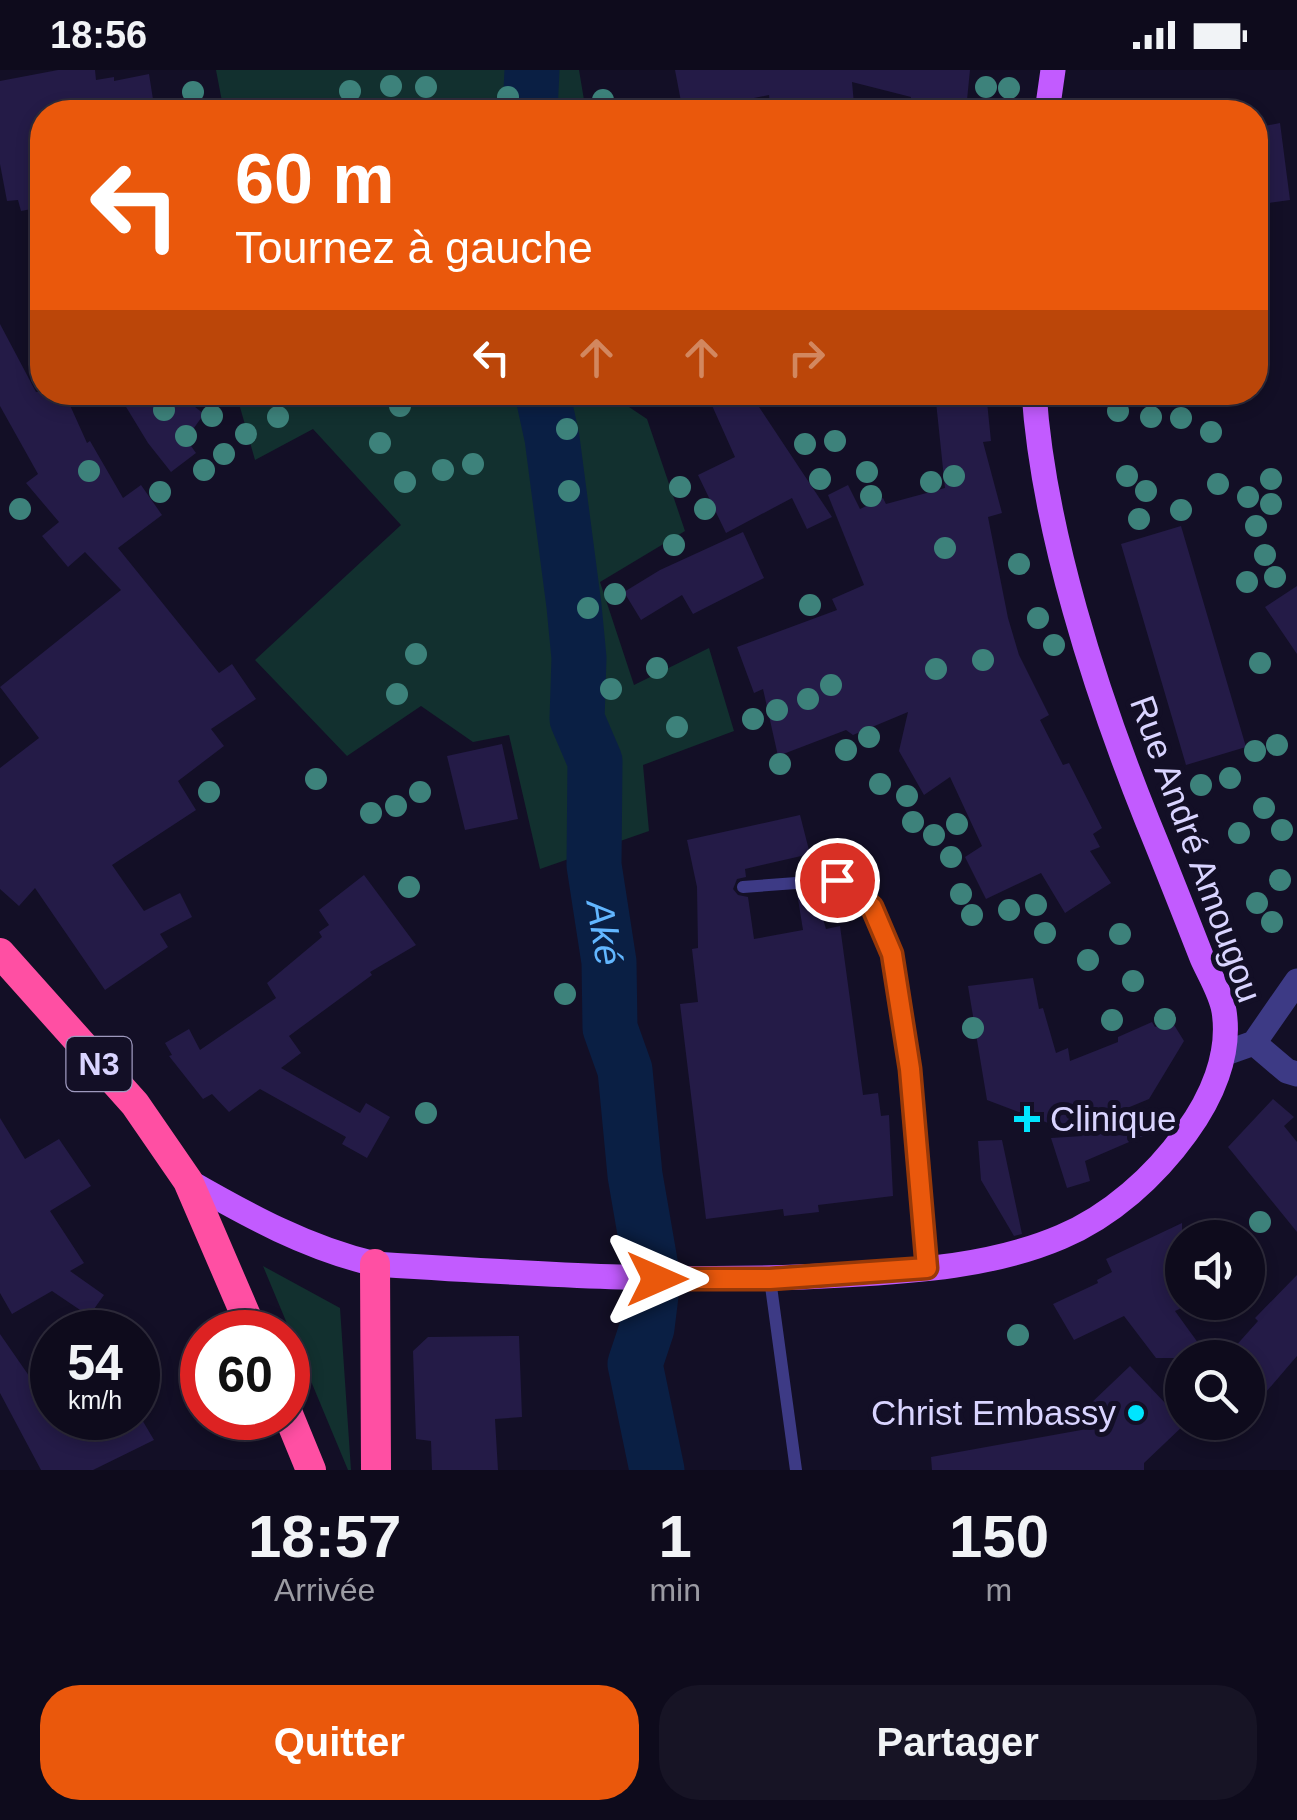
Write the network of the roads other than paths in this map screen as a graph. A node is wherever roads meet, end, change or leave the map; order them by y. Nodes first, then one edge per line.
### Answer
1 (1053, 70) edge
2 (1049, 100) edge
3 (1035, 405) edge
4 (742, 888) dead end
5 (0, 953) edge
6 (1297, 981) edge
7 (1254, 1042) junction
8 (1223, 1054) junction
9 (1297, 1074) edge
10 (188, 1182) junction
11 (375, 1264) junction
12 (927, 1268) junction
13 (770, 1279) junction
14 (243, 1310) edge
15 (299, 1440) edge
16 (312, 1470) edge
17 (376, 1470) edge
18 (796, 1470) edge

1 - 2 main road
3 - 8 main road, Rue André Amougou
4 - 12 lane
5 - 10 highway, N3
6 - 7 street
7 - 8 street
7 - 9 street
8 - 12 main road, Rue André Amougou
10 - 11 main road
10 - 14 highway, N3
11 - 13 main road, Rue André Amougou
11 - 17 highway
12 - 13 main road, Rue André Amougou
13 - 18 lane
15 - 16 highway

